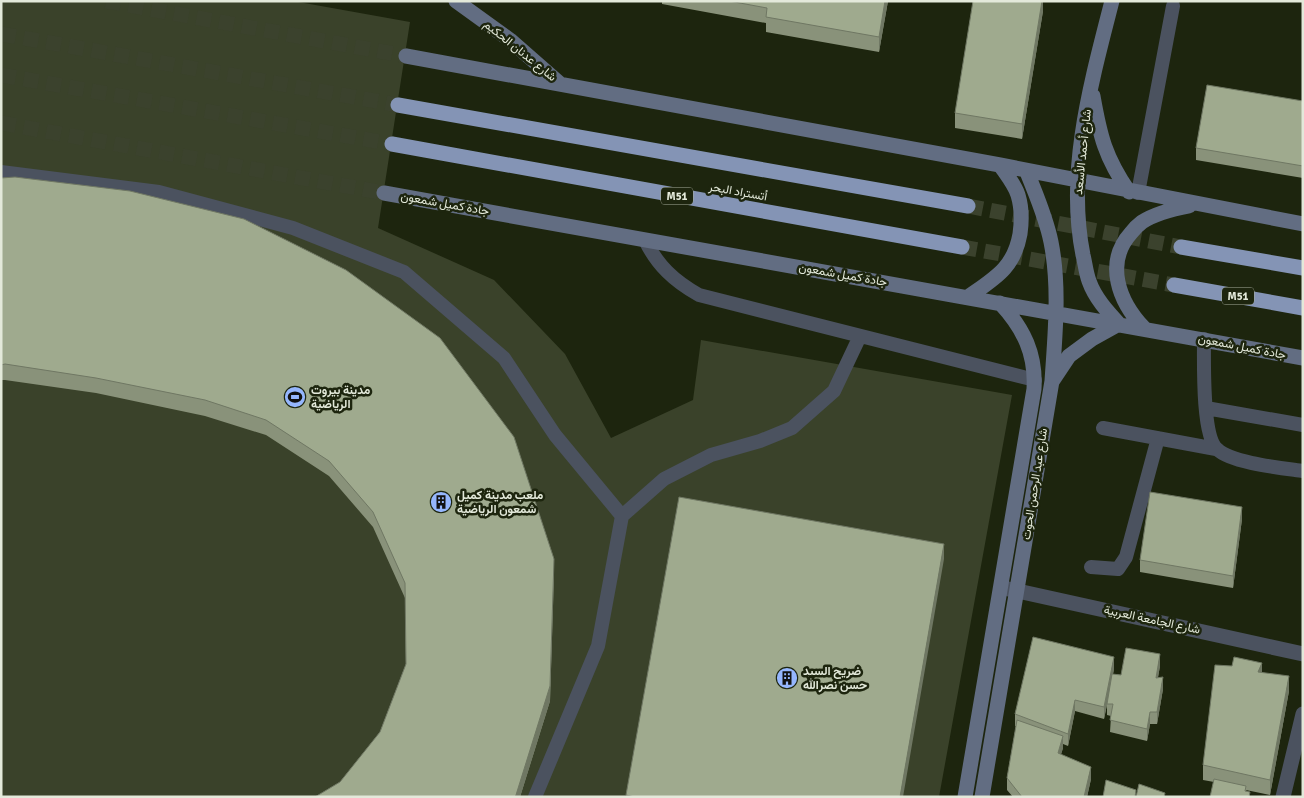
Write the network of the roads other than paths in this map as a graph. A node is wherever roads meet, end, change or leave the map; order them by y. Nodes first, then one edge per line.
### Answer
1 (456, 1) edge
2 (1112, 1) edge
3 (1173, 6) dead end
4 (406, 56) tunnel mouth
5 (560, 84) junction
6 (1091, 84) junction
7 (398, 105) tunnel mouth
8 (392, 144) tunnel mouth
9 (1000, 165) junction
10 (1, 172) edge
11 (1027, 172) junction
12 (1078, 182) junction
13 (1134, 192) junction
14 (384, 193) tunnel mouth
15 (1198, 205) junction
16 (968, 206) tunnel mouth
17 (1303, 224) edge
18 (645, 240) junction
19 (962, 247) tunnel mouth
20 (1181, 247) tunnel mouth
21 (1303, 268) edge
22 (1174, 285) tunnel mouth
23 (968, 297) junction
24 (1000, 303) junction
25 (1303, 308) edge
26 (1056, 314) junction
27 (1119, 324) junction
28 (1144, 328) junction
29 (860, 336) junction
30 (1204, 339) junction
31 (1303, 358) edge
32 (1034, 380) junction
33 (1052, 381) junction
34 (1206, 408) junction
35 (1303, 425) edge
36 (1103, 428) dead end
37 (1158, 438) junction
38 (1216, 449) junction
39 (1303, 471) edge
40 (622, 516) junction
41 (1091, 568) dead end
42 (1000, 587) junction
43 (1017, 591) junction
44 (1303, 654) edge
45 (1303, 714) edge
46 (535, 797) edge
47 (965, 797) edge
48 (982, 797) edge
49 (1283, 797) edge

1 - 5 main road, شارع عدنان الحكيم
2 - 6 main road, شارع أحمد الأسعد
3 - 13 lane
4 - 5 main road
5 - 9 main road
6 - 12 main road, شارع أحمد الأسعد
6 - 13 main road
7 - 16 highway
8 - 19 highway, أتستراد البحر / M51
9 - 11 main road
9 - 23 main road
10 - 40 lane
11 - 12 main road
11 - 26 main road, شارع عبد الرحمن الحوت
12 - 13 main road
12 - 27 main road, شارع أحمد الأسعد
13 - 15 main road
14 - 18 main road, جادة كميل شمعون
15 - 17 main road
15 - 28 main road
18 - 23 main road, جادة كميل شمعون
18 - 29 lane
20 - 21 highway
22 - 25 highway, M51
23 - 24 main road, جادة كميل شمعون
24 - 26 main road, جادة كميل شمعون
24 - 32 main road, شارع عبد الرحمن الحوت
26 - 27 main road, جادة كميل شمعون
26 - 33 main road, شارع عبد الرحمن الحوت
27 - 28 main road, جادة كميل شمعون
27 - 33 main road
28 - 30 main road, جادة كميل شمعون
29 - 32 lane
29 - 40 lane
30 - 31 main road, جادة كميل شمعون
30 - 34 lane
32 - 42 main road, شارع عبد الرحمن الحوت
33 - 43 main road, شارع عبد الرحمن الحوت
34 - 35 lane
34 - 38 lane
36 - 37 lane
37 - 38 lane
37 - 41 lane
38 - 39 lane
40 - 46 lane
42 - 43 street, شارع الجامعة العربية
42 - 47 main road, شارع عبد الرحمن الحوت
43 - 44 street, شارع الجامعة العربية
43 - 48 main road, شارع عبد الرحمن الحوت
45 - 49 street

